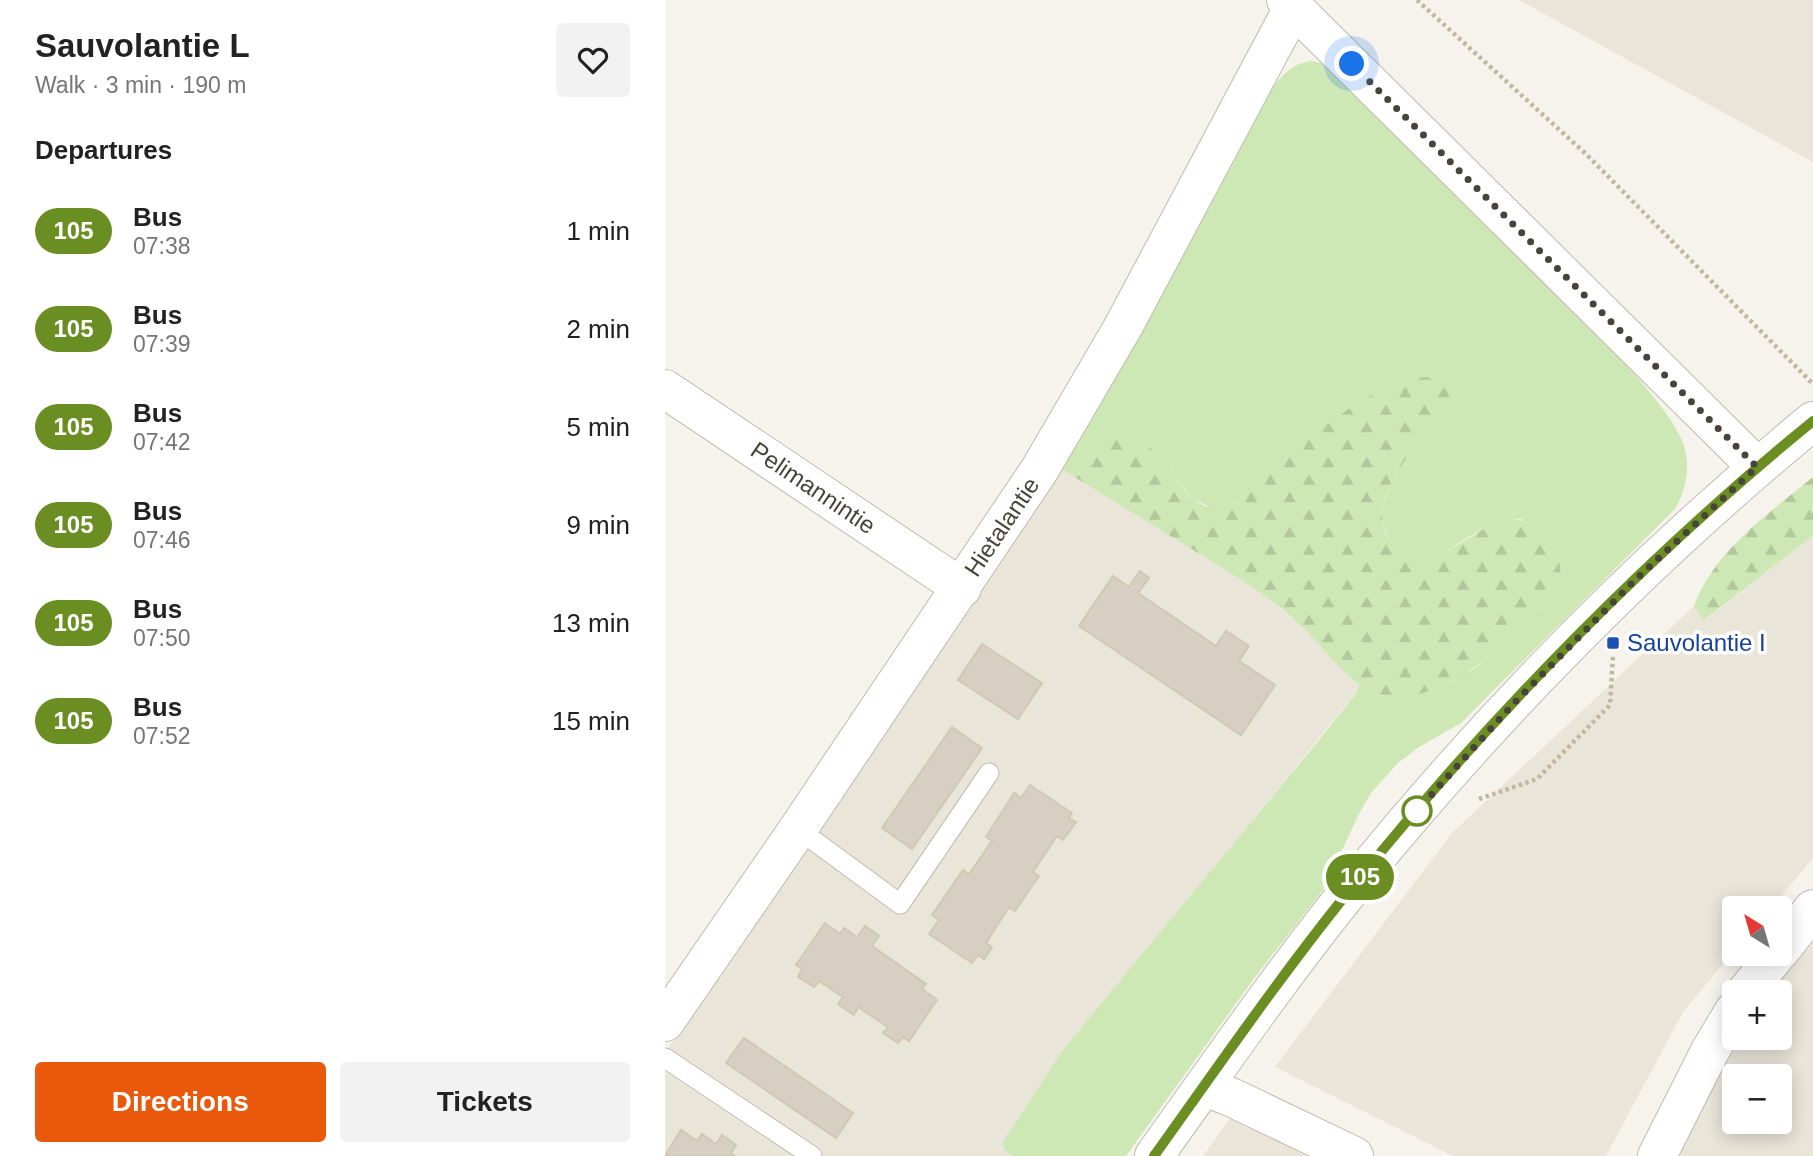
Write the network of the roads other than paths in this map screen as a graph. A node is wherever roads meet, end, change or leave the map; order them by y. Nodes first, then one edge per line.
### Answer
1 (1290, 3) edge
2 (665, 389) edge
3 (1813, 421) edge
4 (1757, 467) junction
5 (962, 588) junction
6 (989, 773) dead end
7 (798, 829) junction
8 (1813, 909) edge
9 (1792, 936) edge
10 (1767, 966) edge
11 (1756, 980) edge
12 (665, 1022) edge
13 (1722, 1032) edge
14 (665, 1058) edge
15 (1204, 1087) junction
16 (812, 1156) edge
17 (1154, 1156) edge
18 (1354, 1156) edge
19 (1657, 1156) edge

1 - 4 street
1 - 5 street, Hietalantie
2 - 5 street, Pelimannintie
3 - 4 street
4 - 15 street
5 - 7 street, Hietalantie
6 - 7 lane
7 - 12 street, Hietalantie
8 - 9 street
10 - 11 street
13 - 19 street
14 - 16 lane
15 - 17 street
15 - 18 street

